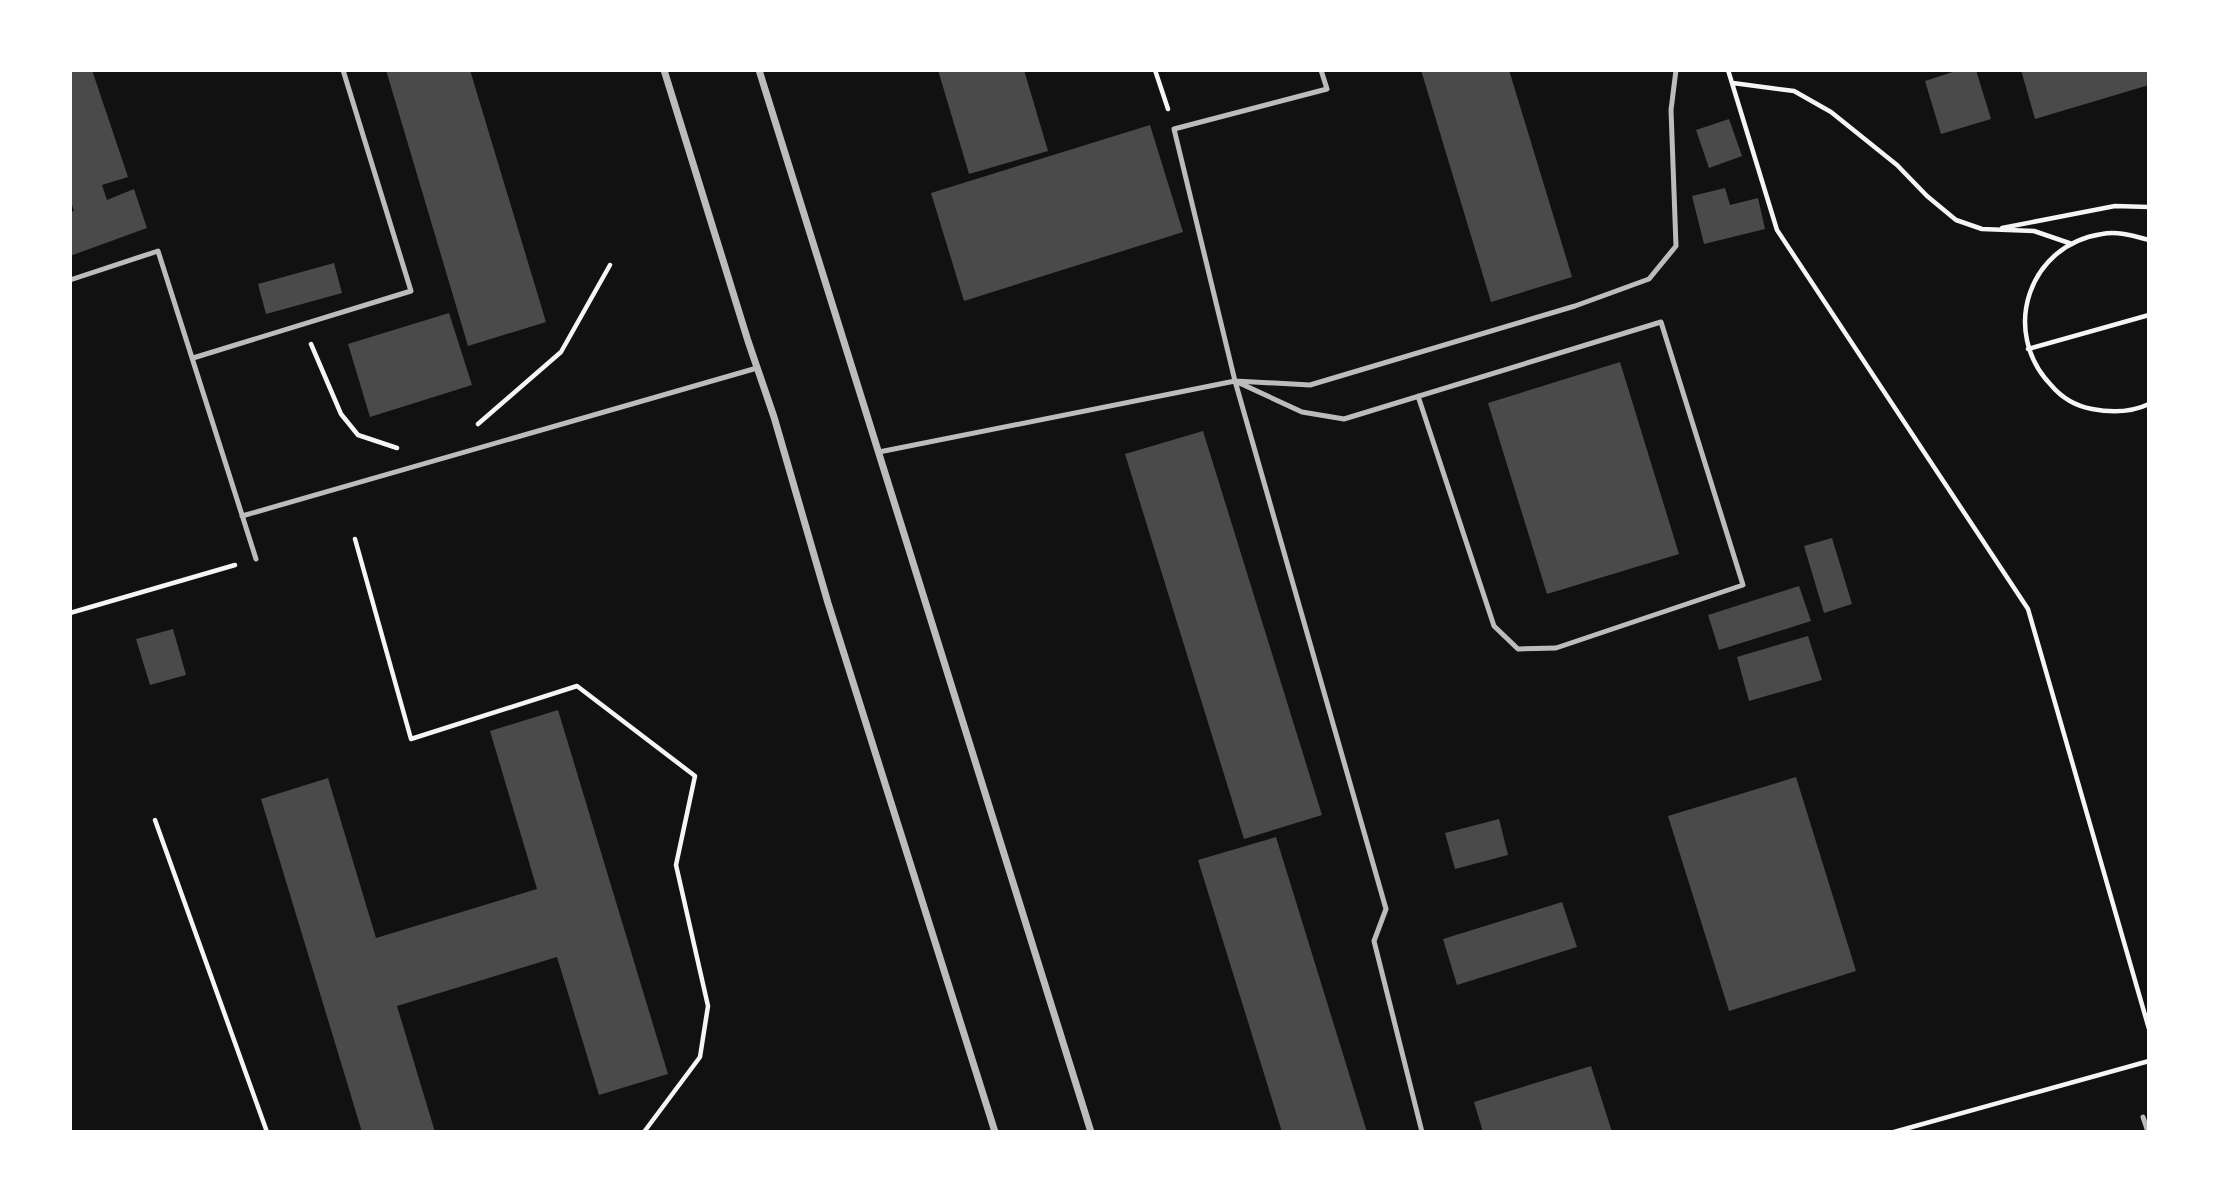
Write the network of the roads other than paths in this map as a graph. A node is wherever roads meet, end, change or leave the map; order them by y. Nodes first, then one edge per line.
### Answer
1 (343, 70) edge
2 (664, 70) edge
3 (759, 70) edge
4 (1321, 70) edge
5 (1676, 70) edge
6 (70, 280) edge
7 (192, 358) junction
8 (757, 368) junction
9 (1235, 381) junction
10 (1418, 396) junction
11 (879, 452) junction
12 (242, 516) junction
13 (256, 559) road end
14 (2143, 1117) dead end
15 (995, 1132) edge
16 (1091, 1132) edge
17 (1422, 1132) edge
18 (2148, 1132) edge

1 - 7 lane
2 - 8 street
3 - 11 street
4 - 9 lane
5 - 9 lane
6 - 7 lane
7 - 12 lane
8 - 12 lane
8 - 15 street
9 - 10 lane
9 - 11 lane
9 - 17 lane
10 - 10 lane
11 - 16 street
12 - 13 lane
14 - 18 lane

